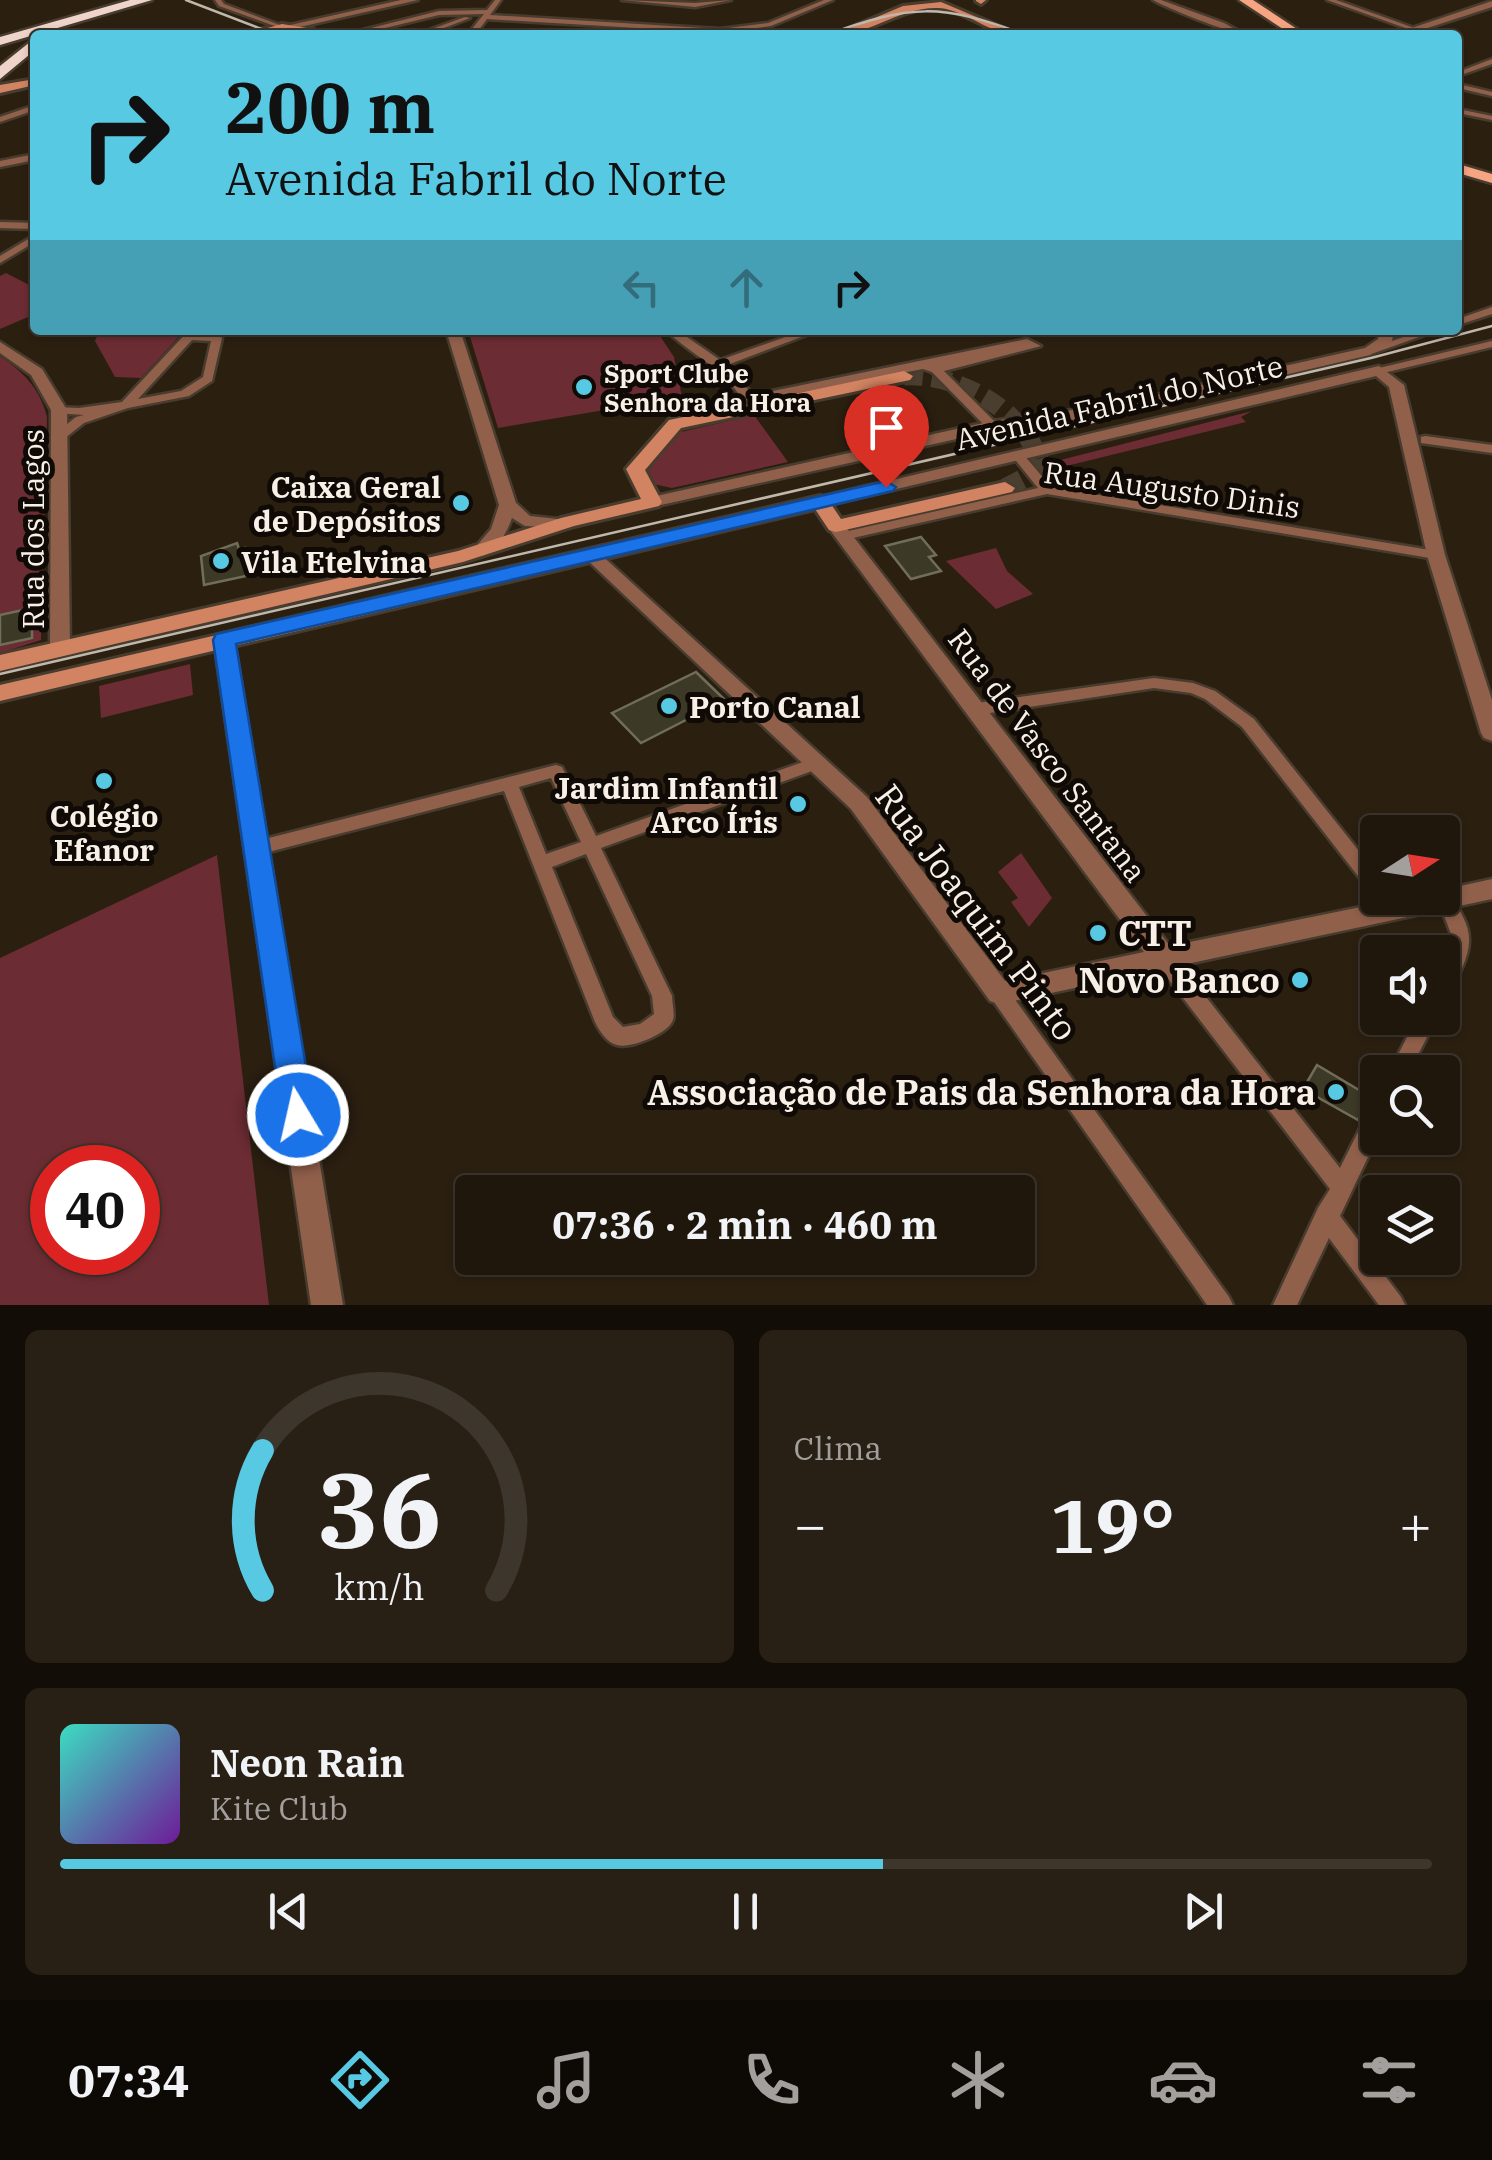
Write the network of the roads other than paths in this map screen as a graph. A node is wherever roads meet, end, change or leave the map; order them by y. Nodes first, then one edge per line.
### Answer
1 (145, 0) edge
2 (218, 0) edge
3 (414, 0) edge
4 (498, 0) edge
5 (625, 0) edge
6 (636, 0) edge
7 (728, 0) edge
8 (830, 0) edge
9 (917, 0) edge
10 (1156, 0) edge
11 (1245, 0) edge
12 (1330, 0) edge
13 (166, 1) edge
14 (981, 1) edge
15 (940, 4) edge
16 (1492, 4) edge
17 (486, 14) junction
18 (323, 20) junction
19 (286, 26) junction
20 (610, 26) junction
21 (1414, 29) junction
22 (39, 30) edge
23 (70, 30) edge
24 (269, 30) edge
25 (301, 30) edge
26 (310, 30) edge
27 (368, 30) edge
28 (435, 30) edge
29 (475, 30) edge
30 (608, 30) edge
31 (840, 30) edge
32 (841, 30) edge
33 (1002, 30) edge
34 (1028, 30) edge
35 (1234, 30) edge
36 (1292, 30) edge
37 (1411, 30) edge
38 (30, 33) edge
39 (0, 41) edge
40 (30, 42) edge
41 (30, 46) edge
42 (0, 49) edge
43 (1492, 61) edge
44 (1462, 72) edge
45 (0, 74) edge
46 (30, 81) edge
47 (0, 87) edge
48 (1462, 87) edge
49 (1492, 94) edge
50 (30, 109) edge
51 (1462, 111) edge
52 (1492, 118) edge
53 (0, 120) edge
54 (30, 158) edge
55 (0, 164) edge
56 (1462, 169) edge
57 (1492, 179) edge
58 (0, 225) edge
59 (30, 226) edge
60 (30, 241) edge
61 (0, 260) edge
62 (1492, 310) edge
63 (1462, 321) edge
64 (190, 335) edge
65 (202, 335) edge
66 (455, 335) edge
67 (677, 335) edge
68 (800, 335) edge
69 (1386, 335) edge
70 (1419, 335) edge
71 (1492, 344) edge
72 (0, 346) edge
73 (1370, 351) junction
74 (717, 365) junction
75 (930, 367) junction
76 (1379, 371) junction
77 (904, 376) tunnel mouth
78 (752, 403) junction
79 (126, 404) junction
80 (59, 410) junction
81 (992, 426) junction
82 (61, 435) junction
83 (1426, 440) dead end
84 (1492, 449) edge
85 (1019, 457) junction
86 (1005, 488) tunnel mouth
87 (1047, 490) junction
88 (652, 502) junction
89 (820, 502) junction
90 (508, 505) junction
91 (562, 524) junction
92 (841, 531) junction
93 (482, 550) junction
94 (1436, 555) junction
95 (592, 556) junction
96 (224, 640) junction
97 (60, 648) junction
98 (0, 663) edge
99 (0, 693) edge
100 (977, 709) junction
101 (1492, 732) edge
102 (814, 764) junction
103 (509, 784) junction
104 (591, 846) junction
105 (258, 848) junction
106 (542, 863) junction
107 (1360, 866) edge
108 (1488, 887) edge
109 (1460, 894) edge
110 (1360, 905) edge
111 (1455, 915) edge
112 (1460, 954) edge
113 (1163, 957) junction
114 (999, 993) junction
115 (1360, 1147) edge
116 (1340, 1185) junction
117 (1326, 1216) junction
118 (327, 1305) edge
119 (1221, 1305) edge
120 (1285, 1305) edge
121 (1393, 1305) edge

1 - 22 highway
2 - 19 street
3 - 18 street
4 - 17 street
5 - 6 street
6 - 7 street
6 - 20 street
8 - 20 street
9 - 31 main road
10 - 35 street
11 - 36 main road
12 - 21 street
13 - 23 highway
14 - 15 main road
14 - 34 main road
15 - 32 main road
15 - 33 main road
16 - 21 street
17 - 20 street
17 - 27 street
17 - 28 street
17 - 29 street
18 - 19 street
18 - 26 street
19 - 24 main road
19 - 25 main road
20 - 30 street
21 - 37 street
38 - 39 highway
40 - 42 highway
41 - 45 highway
43 - 44 street
46 - 47 main road
48 - 49 street
50 - 53 street
51 - 52 street
54 - 55 street
56 - 57 main road
58 - 59 street
60 - 61 street
62 - 63 street
64 - 79 street
65 - 79 street
66 - 90 street
67 - 74 street
68 - 74 street
69 - 73 street
70 - 73 street, Avenida Fabril do Norte
71 - 76 street, Avenida Fabril do Norte
72 - 80 street
73 - 81 street, Avenida Fabril do Norte
74 - 78 street
75 - 75 street
75 - 78 street
75 - 81 street
76 - 85 street, Avenida Fabril do Norte
76 - 94 street
77 - 78 main road
78 - 88 main road
79 - 80 street
79 - 82 street
80 - 82 street, Rua dos Lagos
81 - 88 street, Avenida Fabril do Norte
82 - 97 street, Rua dos Lagos
83 - 84 street
85 - 87 street
85 - 89 street, Avenida Fabril do Norte
86 - 92 main road
87 - 92 street, Rua Augusto Dinis
87 - 94 street, Rua Augusto Dinis
88 - 91 main road, Avenida Fabril do Norte
89 - 92 main road, Rua de Vasco Santana
89 - 95 main road, Avenida Fabril do Norte
90 - 91 street
90 - 93 street
91 - 93 main road, Avenida Fabril do Norte
92 - 100 street, Rua de Vasco Santana
93 - 97 main road, Avenida Fabril do Norte
94 - 101 street
95 - 96 main road, Avenida Fabril do Norte
95 - 102 street, Rua Joaquim Pinto
96 - 99 main road, Avenida Fabril do Norte
96 - 105 street
97 - 98 main road, Avenida Fabril do Norte
100 - 107 street
100 - 113 street, Rua de Vasco Santana
102 - 104 street
102 - 114 street, Rua Joaquim Pinto
103 - 104 street
103 - 105 street
103 - 106 street
104 - 106 street
104 - 106 street
105 - 118 street
108 - 109 street
110 - 113 street
111 - 112 street
113 - 114 street
113 - 116 street, Rua de Vasco Santana
114 - 119 street, Rua Joaquim Pinto
115 - 116 street
116 - 117 street
117 - 120 street
117 - 121 street

